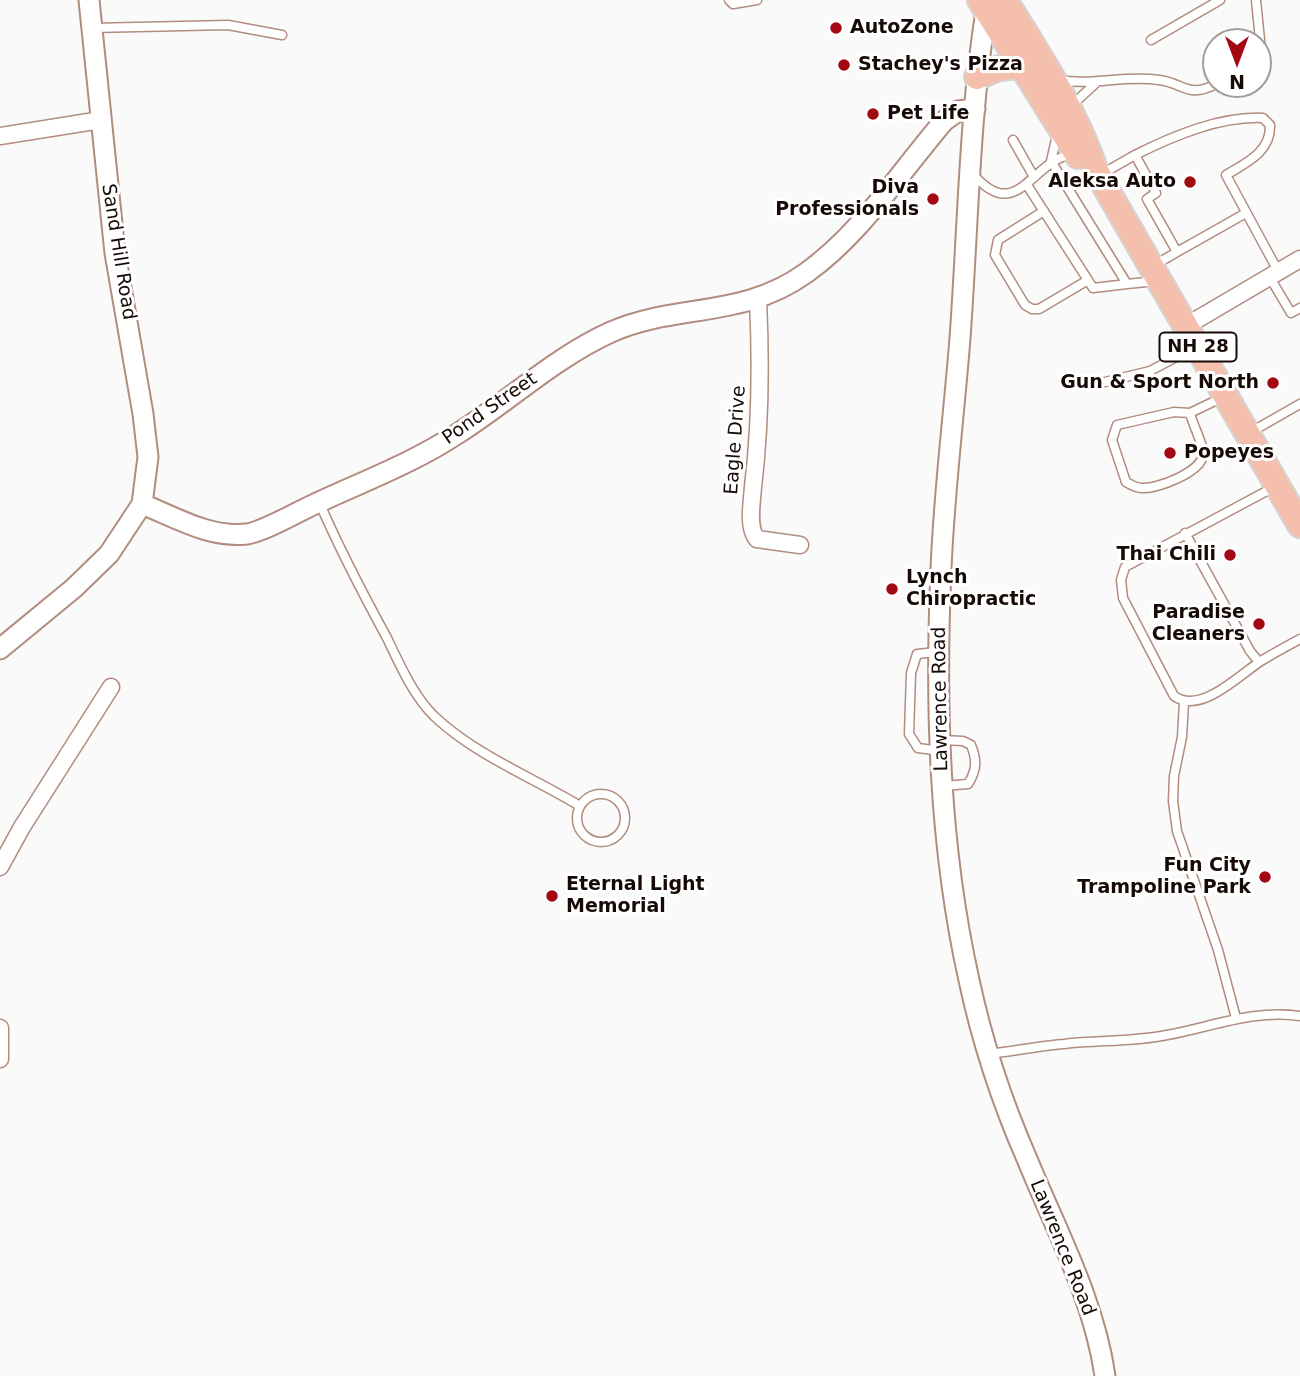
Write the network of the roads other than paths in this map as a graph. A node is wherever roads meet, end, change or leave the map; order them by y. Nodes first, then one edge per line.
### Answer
1 (89, 0) edge
2 (729, 0) edge
3 (757, 0) edge
4 (1220, 0) edge
5 (1256, 0) edge
6 (991, 3) edge
7 (92, 27) junction
8 (1259, 28) edge
9 (282, 35) dead end
10 (1152, 40) dead end
11 (1020, 65) junction
12 (977, 77) junction
13 (1052, 79) junction
14 (1098, 81) junction
15 (1202, 90) edge
16 (975, 109) junction
17 (1063, 117) junction
18 (101, 120) junction
19 (0, 136) edge
20 (1013, 140) dead end
21 (1075, 154) junction
22 (1135, 155) junction
23 (1051, 161) junction
24 (971, 171) junction
25 (1097, 172) junction
26 (1034, 177) junction
27 (1027, 185) junction
28 (1246, 213) junction
29 (1049, 214) junction
30 (1177, 252) junction
31 (1300, 259) edge
32 (1155, 274) junction
33 (1274, 274) junction
34 (1088, 280) junction
35 (1127, 284) junction
36 (758, 299) junction
37 (1300, 308) edge
38 (1192, 336) junction
39 (1104, 382) dead end
40 (1226, 395) junction
41 (1300, 404) edge
42 (1190, 413) junction
43 (1248, 434) junction
44 (1277, 485) junction
45 (319, 502) junction
46 (142, 504) junction
47 (1297, 512) edge
48 (1185, 534) junction
49 (800, 545) dead end
50 (1300, 639) edge
51 (0, 649) edge
52 (940, 652) junction
53 (1259, 662) junction
54 (111, 687) dead end
55 (1184, 702) junction
56 (941, 746) junction
57 (943, 786) junction
58 (580, 806) junction
59 (0, 867) edge
60 (1300, 1016) edge
61 (1236, 1018) junction
62 (0, 1028) edge
63 (989, 1054) junction
64 (0, 1059) edge
65 (1105, 1376) edge

1 - 7 street, Sand Hill Road
2 - 3 lane
4 - 10 lane
5 - 8 lane
6 - 11 main road, NH 28
6 - 12 street, Lawrence Road
6 - 13 main road, NH 28
7 - 9 lane
7 - 18 street, Sand Hill Road
11 - 12 main road
11 - 17 main road, NH 28
12 - 16 street, Lawrence Road
13 - 14 lane
13 - 17 main road, NH 28
14 - 15 lane
14 - 17 lane
16 - 24 street, Lawrence Road
16 - 36 street, Pond Street
17 - 21 main road, NH 28
17 - 23 lane
17 - 25 main road, NH 28
18 - 19 street
18 - 46 street, Sand Hill Road
20 - 26 lane
21 - 23 lane
21 - 25 main road, NH 28
22 - 25 lane
22 - 28 lane
22 - 30 lane
23 - 26 lane
23 - 35 lane
24 - 27 lane
24 - 52 street, Lawrence Road
25 - 32 main road, NH 28
26 - 27 lane
27 - 29 lane
28 - 30 lane
28 - 33 lane
29 - 34 lane
29 - 34 lane
30 - 32 lane
31 - 33 street
32 - 35 lane
32 - 38 main road, NH 28
33 - 37 lane
33 - 38 street
34 - 35 lane
36 - 45 street, Pond Street
36 - 49 street, Eagle Drive
38 - 39 lane
38 - 40 main road, NH 28
40 - 42 lane
40 - 43 main road, NH 28
41 - 43 lane
42 - 42 lane
43 - 44 main road, NH 28
44 - 47 main road, NH 28
44 - 48 lane
45 - 46 street, Pond Street
45 - 58 lane
46 - 51 street
48 - 53 lane
48 - 55 lane
50 - 53 lane
52 - 56 street, Lawrence Road
52 - 56 lane
53 - 55 lane
54 - 59 street
55 - 61 lane
56 - 57 street, Lawrence Road
56 - 57 lane
57 - 63 street, Lawrence Road
58 - 58 lane
60 - 61 lane
61 - 63 lane
62 - 64 street
63 - 65 street, Lawrence Road

